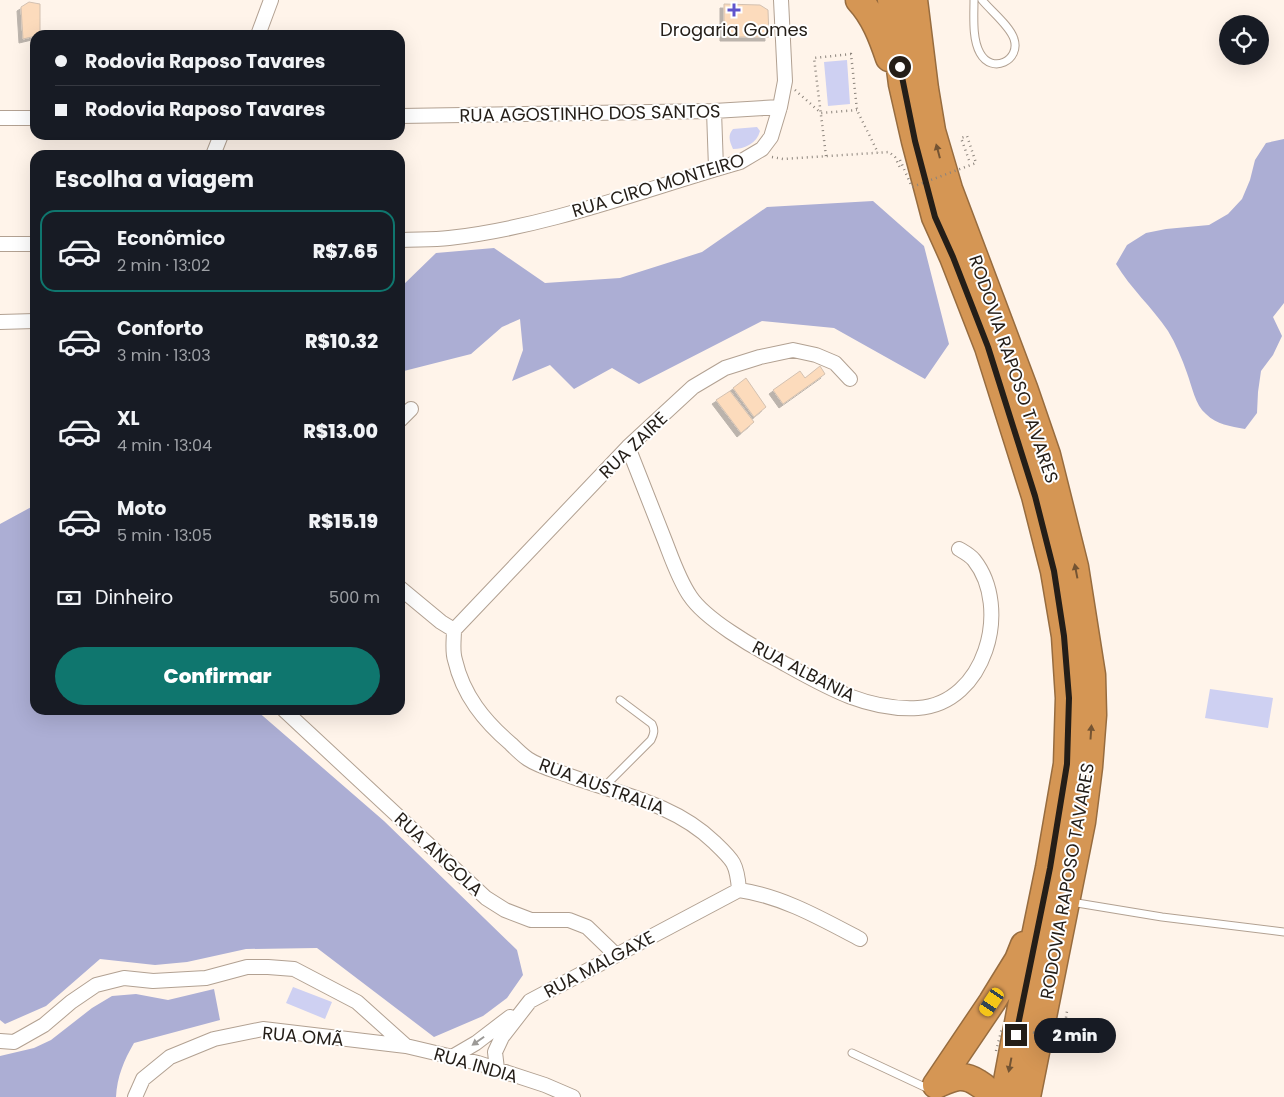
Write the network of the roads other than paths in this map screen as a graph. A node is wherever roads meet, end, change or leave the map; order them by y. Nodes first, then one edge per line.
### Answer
1 (271, 0) edge
2 (781, 0) edge
3 (859, 0) edge
4 (891, 0) edge
5 (914, 0) edge
6 (974, 0) edge
7 (982, 0) edge
8 (260, 30) edge
9 (780, 107) junction
10 (714, 111) junction
11 (405, 116) edge
12 (0, 118) edge
13 (30, 118) edge
14 (903, 153) junction
15 (716, 168) junction
16 (405, 240) edge
17 (0, 244) edge
18 (30, 244) edge
19 (30, 321) edge
20 (0, 322) edge
21 (850, 379) dead end
22 (1014, 394) junction
23 (411, 409) dead end
24 (405, 415) edge
25 (628, 447) junction
26 (959, 549) dead end
27 (405, 592) edge
28 (454, 630) junction
29 (620, 700) dead end
30 (289, 715) edge
31 (604, 787) junction
32 (1050, 868) junction
33 (739, 890) junction
34 (1066, 901) junction
35 (1284, 932) edge
36 (860, 939) dead end
37 (616, 955) junction
38 (530, 1000) junction
39 (0, 1042) edge
40 (406, 1046) junction
41 (852, 1053) dead end
42 (452, 1058) junction
43 (497, 1069) junction
44 (932, 1091) dead end
45 (135, 1097) edge
46 (573, 1097) edge
47 (992, 1097) edge
48 (1004, 1097) edge
49 (1027, 1097) edge

1 - 8 street
2 - 9 street, RUA CIRO MONTEIRO
3 - 14 highway
4 - 14 highway, RODOVIA RAPOSO TAVARES
22 -> 5 highway, RODOVIA RAPOSO TAVARES
6 - 7 lane
9 - 10 street, RUA AGOSTINHO DOS SANTOS
9 - 15 street, RUA CIRO MONTEIRO
10 - 11 street, RUA AGOSTINHO DOS SANTOS
10 - 15 street
12 - 13 street
14 - 22 highway, RODOVIA RAPOSO TAVARES
15 - 16 street, RUA CIRO MONTEIRO
17 - 18 street
19 - 20 street
21 - 25 street, RUA ZAIRE
22 - 32 highway, RODOVIA RAPOSO TAVARES
34 -> 22 highway, RODOVIA RAPOSO TAVARES
23 - 24 street
25 - 26 street, RUA ALBANIA
25 - 28 street, RUA ZAIRE
27 - 28 street
28 - 31 street, RUA AUSTRALIA
29 - 31 lane
30 - 37 street, RUA ANGOLA
31 - 33 street, RUA AUSTRALIA
32 - 47 highway
32 -> 48 highway, RODOVIA RAPOSO TAVARES
33 - 36 street
33 - 37 street, RUA MALGAXE
34 - 35 lane
34 - 49 highway, RODOVIA RAPOSO TAVARES
37 - 38 street, RUA MALGAXE
38 -> 42 street
38 - 43 street, RUA MALGAXE
39 - 40 street
40 - 42 street, RUA INDIA
40 - 45 street, RUA OMÃ
41 - 44 lane
42 - 43 street, RUA INDIA
43 - 46 street, RUA INDIA

